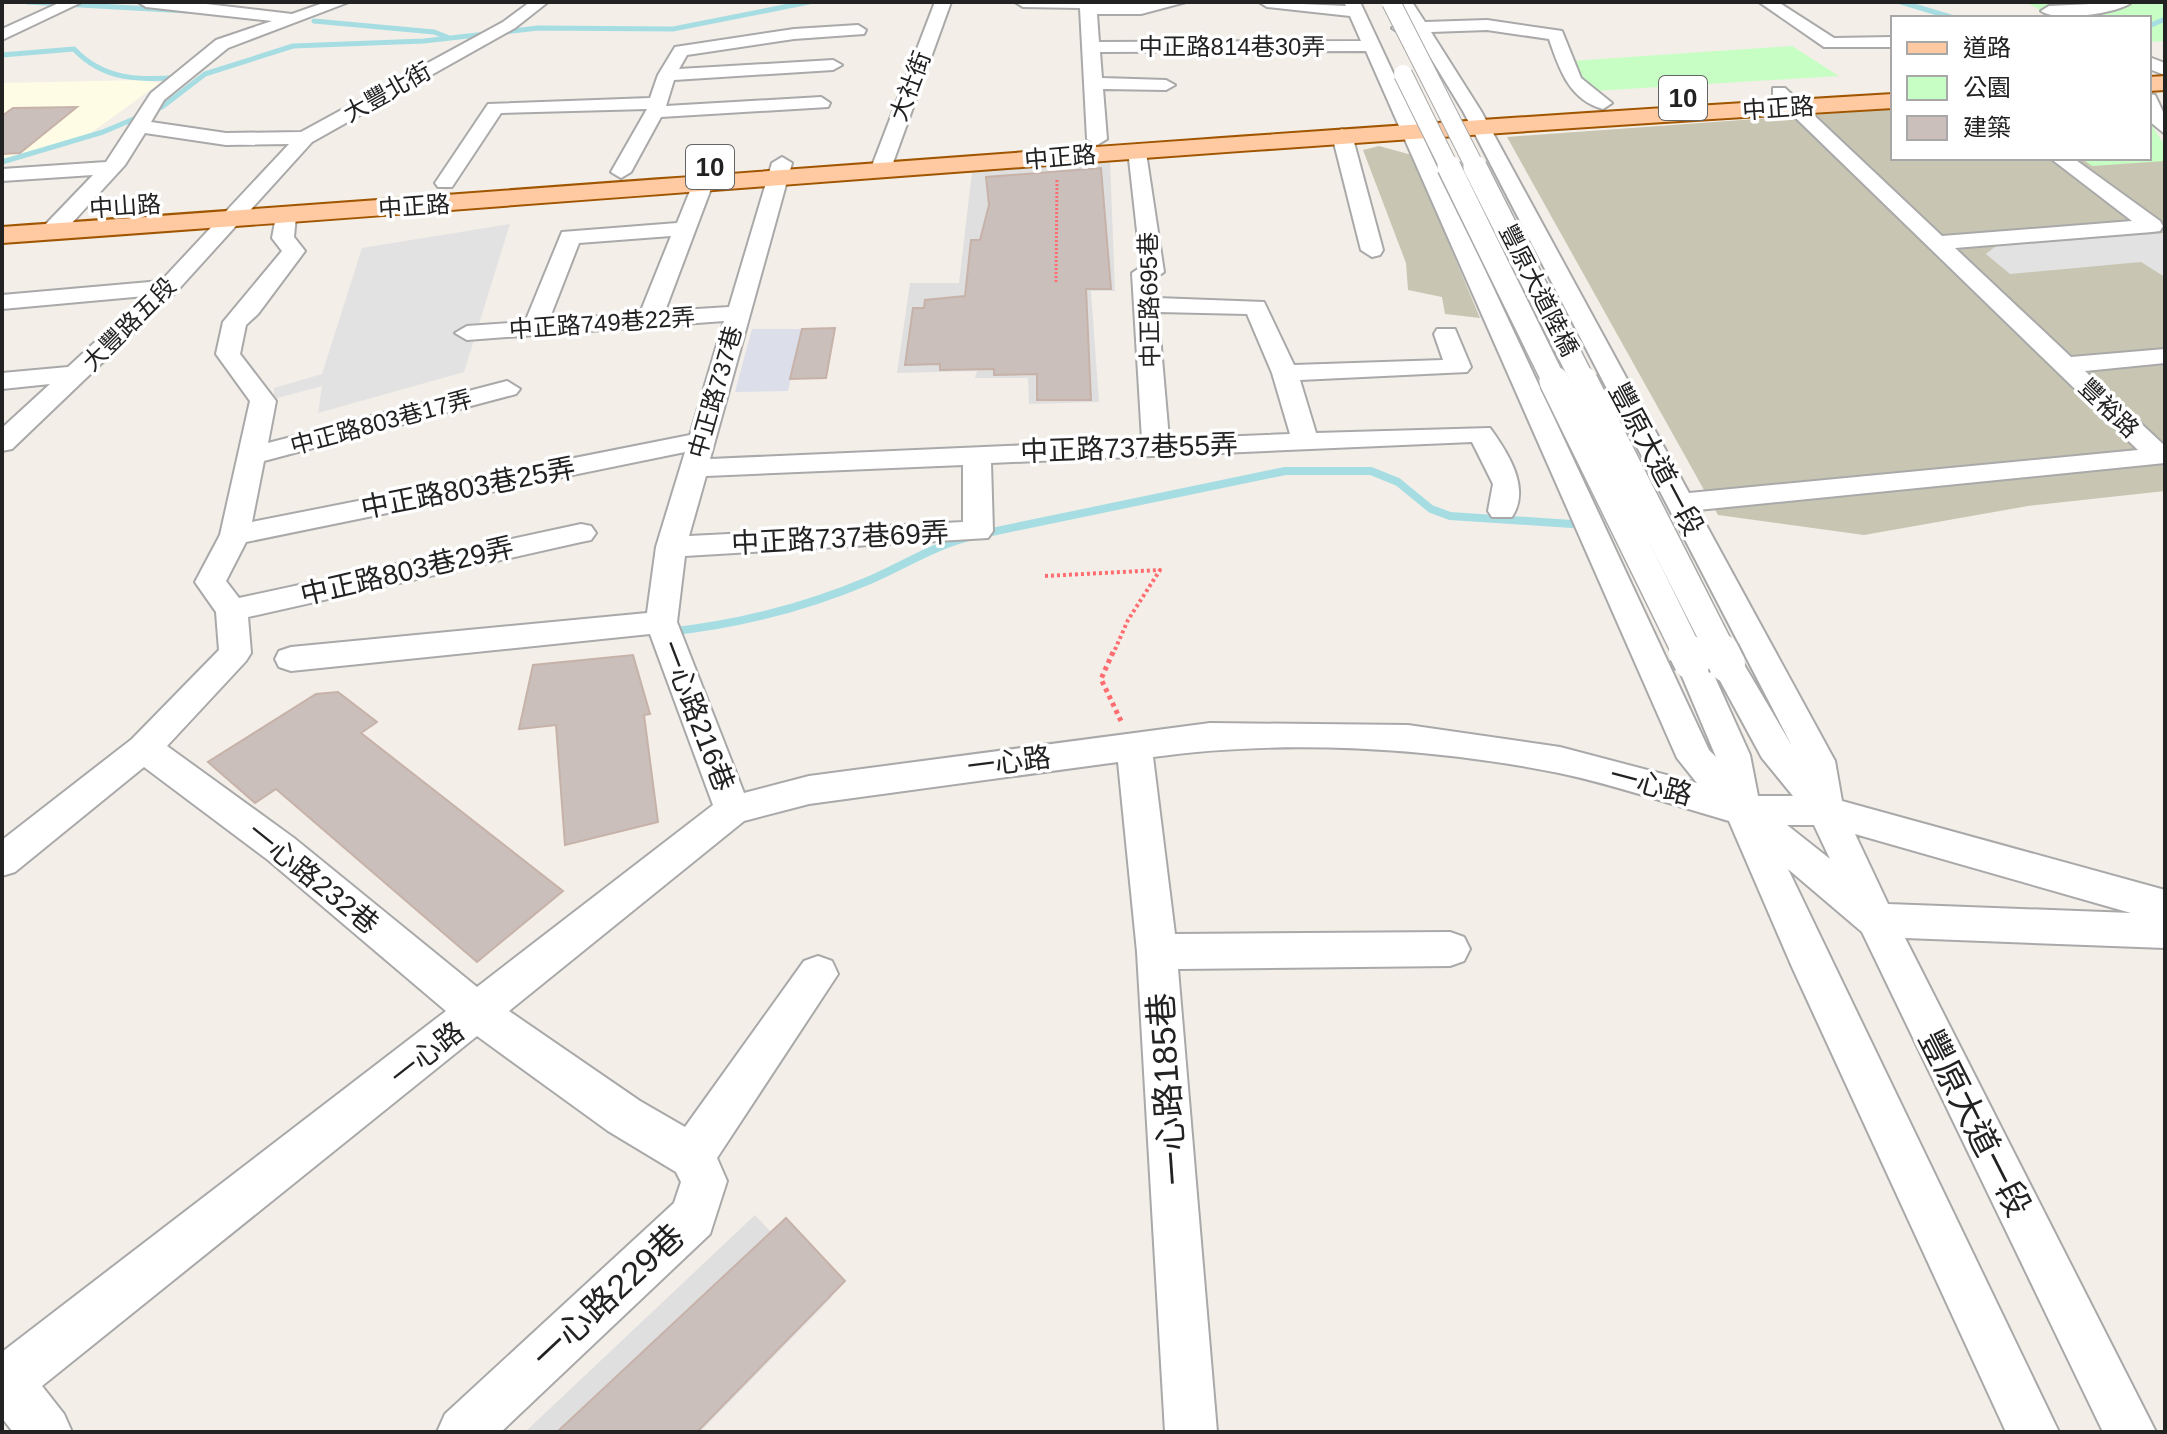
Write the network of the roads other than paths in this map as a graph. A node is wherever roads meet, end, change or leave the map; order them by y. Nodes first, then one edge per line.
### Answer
1 (146, 2) edge
2 (341, 2) edge
3 (540, 2) edge
4 (943, 2) edge
5 (1023, 2) edge
6 (1178, 2) edge
7 (1267, 2) edge
8 (1391, 2) edge
9 (1404, 2) edge
10 (1767, 2) edge
11 (2031, 2) edge
12 (2124, 2) edge
13 (1295, 3) edge
14 (69, 4) edge
15 (1086, 5) edge
16 (1359, 5) edge
17 (2056, 14) edge
18 (295, 19) junction
19 (1417, 27) junction
20 (858, 30) dead end
21 (4, 33) edge
22 (1369, 38) junction
23 (1891, 42) edge
24 (1091, 47) junction
25 (833, 65) dead end
26 (667, 75) junction
27 (1094, 83) junction
28 (1891, 84) edge
29 (1166, 85) dead end
30 (1788, 100) junction
31 (1891, 101) edge
32 (821, 103) dead end
33 (1603, 103) junction
34 (657, 108) junction
35 (2151, 109) edge
36 (144, 118) junction
37 (1476, 120) junction
38 (1409, 122) junction
39 (2165, 128) edge
40 (1342, 135) junction
41 (305, 138) junction
42 (226, 139) junction
43 (1097, 139) junction
44 (126, 147) junction
45 (1138, 150) junction
46 (2063, 160) edge
47 (882, 163) junction
48 (111, 168) junction
49 (621, 172) junction
50 (780, 172) junction
51 (2, 175) edge
52 (445, 183) junction
53 (702, 186) junction
54 (248, 198) junction
55 (72, 209) junction
56 (2, 214) edge
57 (285, 216) junction
58 (227, 221) junction
59 (685, 229) junction
60 (52, 231) junction
61 (2, 235) edge
62 (1938, 243) junction
63 (1372, 250) dead end
64 (168, 287) junction
65 (2, 302) edge
66 (1145, 305) junction
67 (738, 313) junction
68 (650, 319) junction
69 (534, 328) junction
70 (467, 333) dead end
71 (1446, 334) dead end
72 (2165, 356) edge
73 (2064, 365) junction
74 (1285, 373) junction
75 (78, 374) junction
76 (2, 381) edge
77 (507, 389) dead end
78 (1305, 441) junction
79 (2, 443) edge
80 (1156, 449) junction
81 (977, 453) junction
82 (697, 454) junction
83 (254, 455) junction
84 (1680, 503) junction
85 (1502, 511) dead end
86 (581, 533) dead end
87 (235, 535) junction
88 (671, 547) junction
89 (232, 610) junction
90 (661, 622) junction
91 (291, 659) dead end
92 (1727, 664) joint
93 (1134, 747) junction
94 (144, 748) junction
95 (733, 810) junction
96 (1743, 810) junction
97 (1826, 811) junction
98 (2, 861) edge
99 (2165, 906) edge
100 (1876, 920) junction
101 (2165, 931) edge
102 (1450, 949) dead end
103 (1157, 952) junction
104 (818, 974) dead end
105 (478, 1013) junction
106 (692, 1156) junction
107 (4, 1380) edge
108 (46, 1432) edge
109 (463, 1432) edge
110 (1191, 1432) edge
111 (2033, 1432) edge
112 (2130, 1432) edge

1 - 18 street
2 - 18 street
3 - 41 street, 大豐北街
4 - 47 street, 大社街
5 - 15 street
6 - 15 street
7 - 13 street
8 - 92 street, 豐原大道陸橋, bridge
9 - 19 street, 豐原大道一段
10 - 23 street
11 - 17 street
12 - 17 street
13 - 16 street
14 - 21 street
15 - 24 street
16 - 22 street
16 - 96 street, 豐原大道陸橋, bridge
18 - 36 street
19 - 22 street, 中正路814巷30弄
19 - 33 street, 中正路814巷30弄
19 - 37 street, 豐原大道一段
20 - 26 street
22 - 24 street, 中正路814巷30弄
22 - 38 street
24 - 27 street
25 - 26 street
26 - 34 street
27 - 29 street
27 - 43 street
28 - 30 main road, 中正路 / 10
30 - 31 main road, 中正路 / 10
30 - 33 main road, 中正路 / 10
30 - 37 main road, 中正路 / 10
30 - 62 street, 豐裕路
32 - 34 street
33 - 37 main road, 中正路 / 10
34 - 49 street
34 - 52 street
35 - 39 street
36 - 42 street
36 - 44 street
37 - 38 main road, 中正路 / 10
37 - 84 street, 豐原大道一段
38 - 40 main road, 中正路 / 10
38 - 43 main road, 中正路 / 10
38 - 96 street
40 - 45 main road, 中正路 / 10
40 - 63 street
41 - 42 street
41 - 54 street, 大豐北街
42 - 44 street
43 - 47 main road, 中正路 / 10
44 - 48 street
45 - 47 main road, 中正路 / 10
45 - 66 street, 中正路695巷
46 - 62 street
47 - 50 main road, 中正路 / 10
48 - 51 street
48 - 55 street
49 - 50 main road, 中正路 / 10
49 - 52 main road, 中正路 / 10
50 - 53 main road, 中正路 / 10
50 - 67 street, 中正路737巷
52 - 54 main road, 中正路 / 10
53 - 57 main road, 中正路 / 10
53 - 59 street
54 - 55 main road, 中山路 / 10
54 - 58 street, 大豐路五段
55 - 56 main road, 中山路 / 10
55 - 60 street
57 - 58 main road, 中正路 / 10
57 - 83 street
58 - 60 main road, 中山路 / 10
58 - 64 street, 大豐路五段
59 - 68 street
59 - 69 street
60 - 61 main road, 中山路 / 10
62 - 73 street, 豐裕路
64 - 65 street
64 - 75 street, 大豐路五段
66 - 74 street
66 - 80 street, 中正路695巷
67 - 68 street, 中正路749巷22弄
67 - 82 street, 中正路737巷
68 - 69 street, 中正路749巷22弄
69 - 70 street, 中正路749巷22弄
71 - 74 street
72 - 73 street
73 - 84 street, 豐裕路
74 - 78 street
75 - 76 street
75 - 79 street, 大豐路五段
77 - 83 street, 中正路803巷17弄
78 - 80 street, 中正路737巷55弄
78 - 85 street, 中正路737巷55弄
80 - 81 street, 中正路737巷55弄
81 - 82 street, 中正路737巷55弄
81 - 88 street, 中正路737巷69弄
82 - 87 street, 中正路803巷25弄
82 - 88 street, 中正路737巷
83 - 87 street
84 - 97 street, 豐原大道一段
86 - 89 street, 中正路803巷29弄
87 - 89 street
88 - 90 street, 中正路737巷
89 - 94 street
90 - 91 street
90 - 95 street, 一心路216巷
92 - 97 street, 豐原大道一段
93 - 95 street, 一心路
93 - 96 street, 一心路
93 - 103 street, 一心路185巷
94 - 98 street
94 - 105 street, 一心路232巷
95 - 105 street, 一心路
96 - 97 street
96 - 100 street, 一心路
96 - 111 street
97 - 99 street
97 - 100 street, 豐原大道一段
100 - 101 street
100 - 112 street, 豐原大道一段
102 - 103 street
103 - 110 street, 一心路185巷
104 - 106 street
105 - 106 street
105 - 107 street, 一心路
106 - 109 street, 一心路229巷
107 - 108 street

